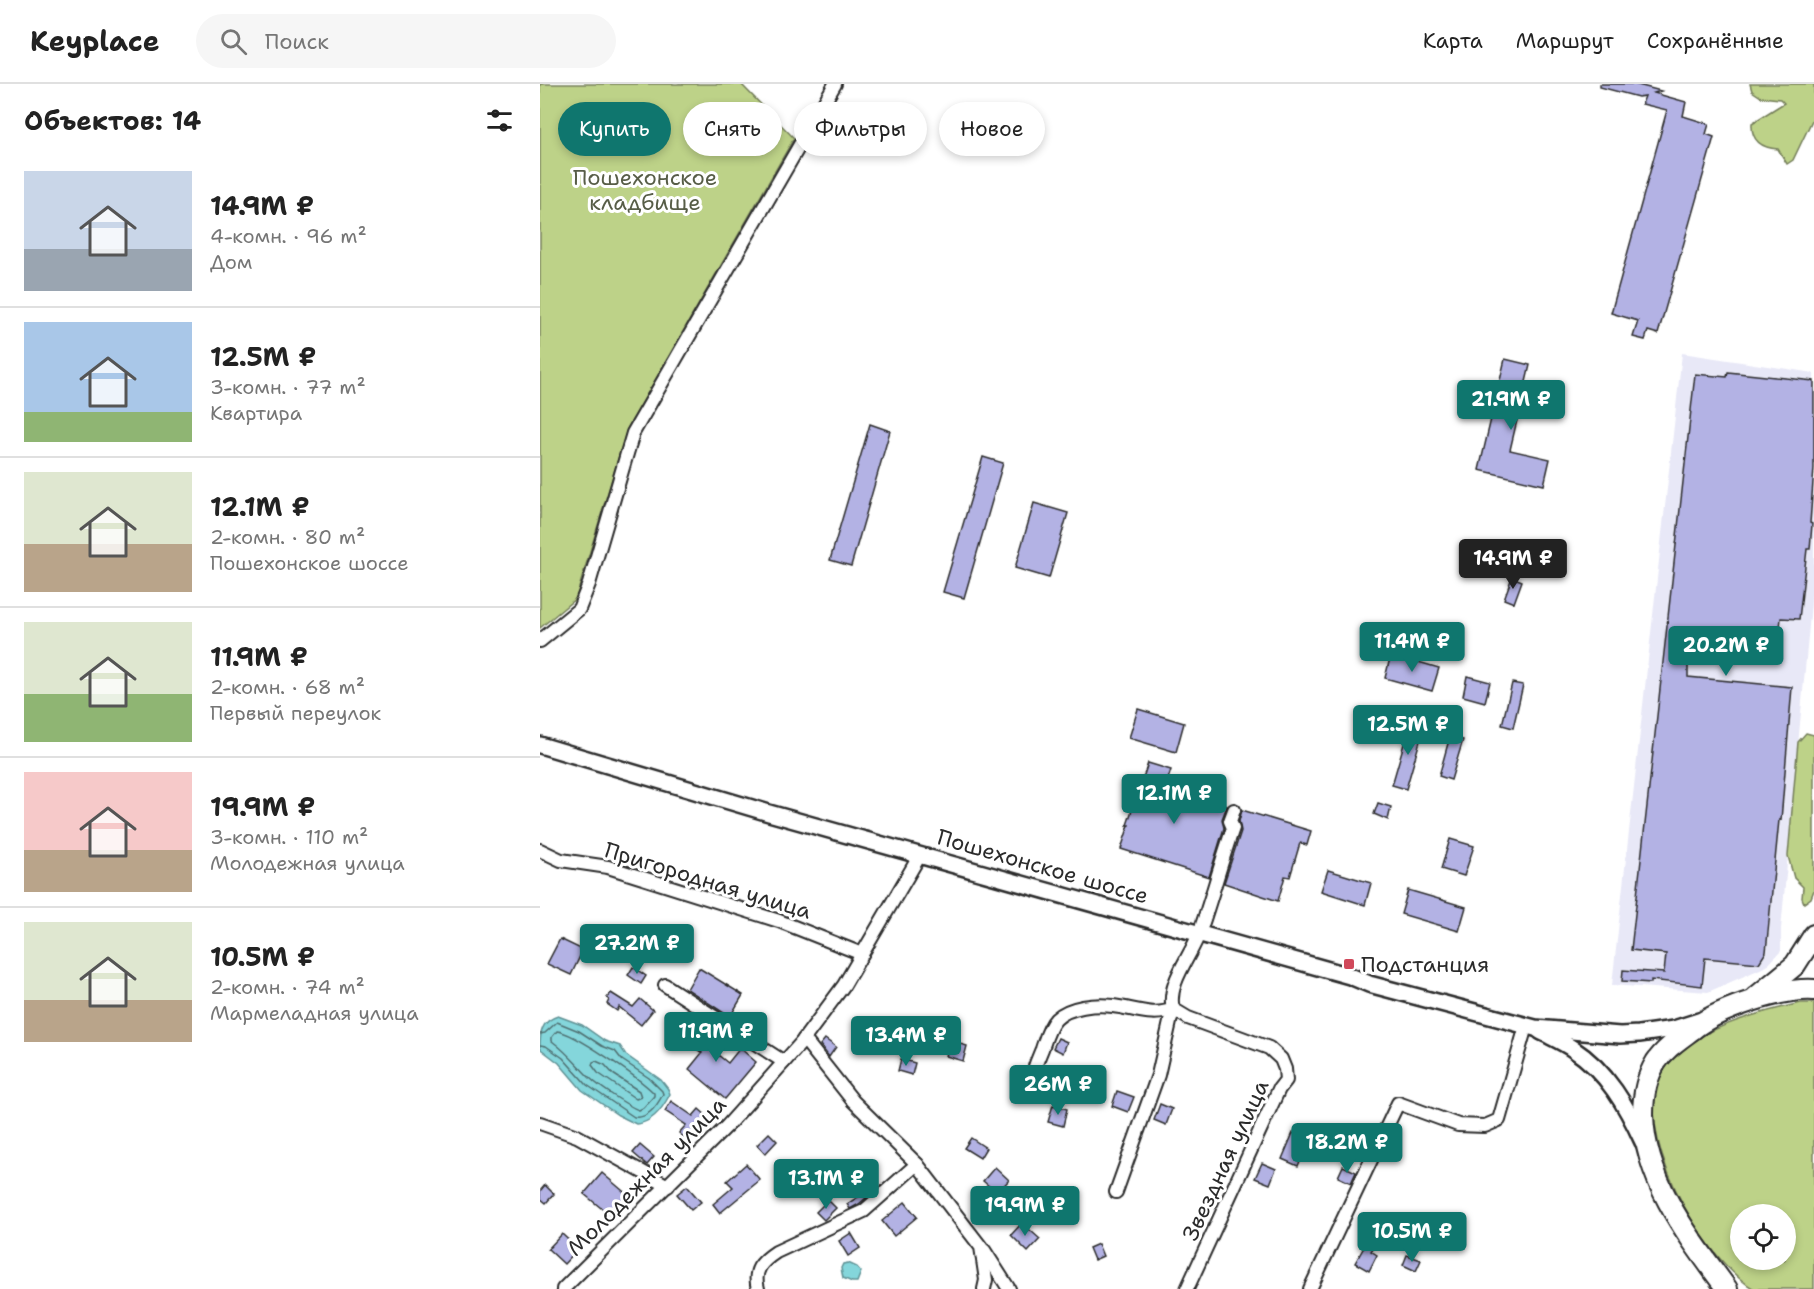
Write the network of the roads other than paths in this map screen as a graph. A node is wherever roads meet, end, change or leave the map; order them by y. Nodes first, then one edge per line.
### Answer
1 (835, 84) edge
2 (540, 640) edge
3 (540, 745) edge
4 (1234, 810) dead end
5 (540, 850) edge
6 (920, 855) junction
7 (1199, 934) junction
8 (1814, 935) edge
9 (862, 954) junction
10 (665, 985) dead end
11 (1814, 990) edge
12 (1749, 1002) junction
13 (1173, 1009) junction
14 (1708, 1018) junction
15 (1530, 1027) junction
16 (804, 1039) junction
17 (784, 1062) junction
18 (1030, 1084) dead end
19 (540, 1123) edge
20 (1648, 1152) junction
21 (917, 1164) junction
22 (668, 1186) junction
23 (1116, 1192) dead end
24 (1695, 1246) junction
25 (981, 1247) junction
26 (562, 1289) edge
27 (759, 1289) edge
28 (984, 1289) edge
29 (1009, 1289) edge
30 (1187, 1289) edge
31 (1310, 1289) edge
32 (1727, 1289) edge
33 (1739, 1289) edge

1 - 2 street
3 - 6 street, Пошехонское шоссе
4 - 7 street
5 - 9 street, Пригородная улица
6 - 7 street, Пошехонское шоссе
6 - 9 street, Молодежная улица
7 - 13 street
7 - 15 street, Пошехонское шоссе
8 - 12 main road
9 - 16 street, Молодежная улица
10 - 17 street
11 - 12 main road
12 - 14 main road
13 - 18 street
13 - 23 street
13 - 30 street, Звездная улица
14 - 15 street
14 - 20 main road
15 - 20 street
15 - 31 street
16 - 17 street, Молодежная улица
16 - 21 street
17 - 22 street, Молодежная улица
19 - 22 street
20 - 24 main road
21 - 25 street
21 - 27 street
22 - 26 street, Молодежная улица
24 - 32 main road
24 - 33 main road
25 - 28 street
25 - 29 street

